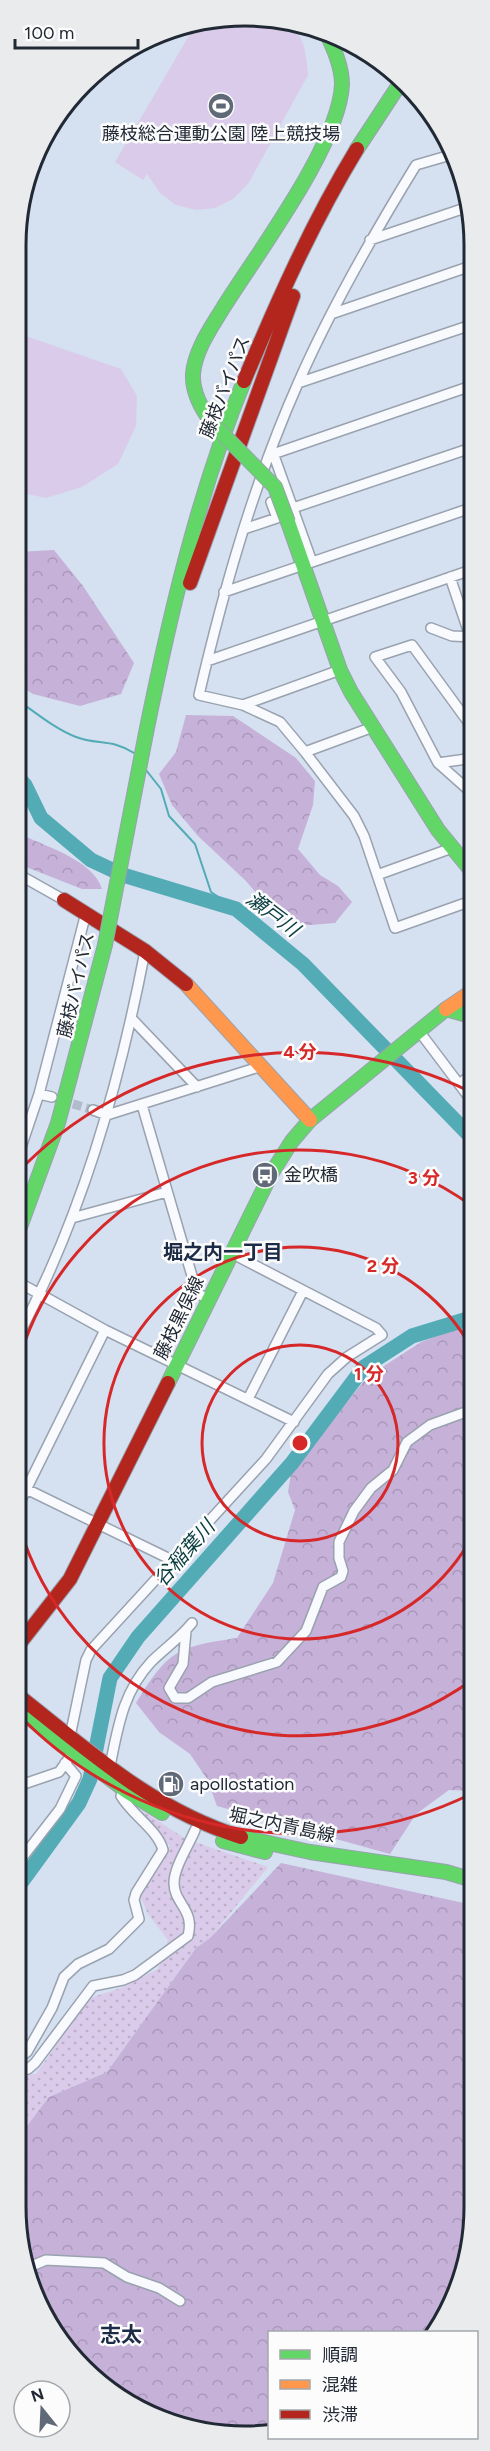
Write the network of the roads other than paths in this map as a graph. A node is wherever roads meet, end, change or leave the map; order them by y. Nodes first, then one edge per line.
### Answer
1 (336, 45) edge
2 (398, 88) edge
3 (446, 156) edge
4 (462, 209) edge
5 (370, 240) junction
6 (464, 268) edge
7 (331, 314) junction
8 (464, 327) edge
9 (298, 383) junction
10 (464, 388) edge
11 (464, 450) edge
12 (273, 452) junction
13 (271, 502) dead end
14 (293, 508) junction
15 (464, 510) edge
16 (244, 529) junction
17 (308, 564) junction
18 (464, 572) edge
19 (450, 577) junction
20 (224, 592) junction
21 (464, 615) edge
22 (322, 621) junction
23 (431, 628) dead end
24 (464, 637) edge
25 (207, 661) junction
26 (340, 670) junction
27 (243, 705) junction
28 (464, 716) edge
29 (374, 727) junction
30 (305, 752) junction
31 (464, 759) edge
32 (438, 763) junction
33 (464, 786) edge
34 (452, 848) junction
35 (464, 862) edge
36 (377, 875) junction
37 (26, 879) edge
38 (64, 900) joint
39 (464, 904) edge
40 (86, 913) junction
41 (145, 951) junction
42 (464, 997) edge
43 (446, 1009) junction
44 (464, 1014) edge
45 (132, 1018) junction
46 (416, 1034) junction
47 (262, 1066) junction
48 (464, 1080) edge
49 (459, 1084) junction
50 (197, 1087) junction
51 (464, 1091) edge
52 (39, 1094) junction
53 (52, 1097) tunnel mouth
54 (142, 1105) junction
55 (93, 1110) tunnel mouth
56 (107, 1115) junction
57 (310, 1120) junction
58 (26, 1126) edge
59 (167, 1192) junction
60 (26, 1211) edge
61 (72, 1218) junction
62 (231, 1253) junction
63 (26, 1287) edge
64 (303, 1291) junction
65 (40, 1295) junction
66 (208, 1299) junction
67 (26, 1321) edge
68 (105, 1330) junction
69 (177, 1364) junction
70 (248, 1399) junction
71 (464, 1413) edge
72 (294, 1422) junction
73 (26, 1490) joint
74 (98, 1524) junction
75 (174, 1561) junction
76 (26, 1636) edge
77 (26, 1703) edge
78 (26, 1714) edge
79 (76, 1748) junction
80 (65, 1764) junction
81 (105, 1766) junction
82 (26, 1784) edge
83 (125, 1790) junction
84 (195, 1830) junction
85 (26, 1852) edge
86 (464, 1877) edge
87 (464, 1886) edge
88 (26, 2053) edge
89 (26, 2069) edge
90 (34, 2265) edge
91 (180, 2301) dead end

1 - 17 main road, bridge
2 - 60 main road, 藤枝バイパス, bridge
3 - 5 street
4 - 5 street
5 - 7 street
6 - 7 street
7 - 9 street
8 - 9 street
9 - 12 street
10 - 12 street
11 - 14 street
12 - 14 street
12 - 16 street
13 - 16 street
14 - 17 street
15 - 17 street
16 - 20 street
17 - 20 street
17 - 22 main road
18 - 19 street
19 - 21 street
19 - 22 street
20 - 25 street
22 - 25 street
22 - 26 main road
23 - 24 street
25 - 27 street
26 - 27 street
26 - 29 main road
27 - 30 street
28 - 32 street
29 - 30 street
29 - 34 main road
30 - 36 street
31 - 32 street
32 - 33 street
34 - 35 main road
34 - 36 street
36 - 39 street
37 - 38 street
38 - 40 main road
40 - 41 main road
40 - 52 street
41 - 45 street
41 - 47 main road
42 - 43 main road, 藤枝黒俣線
43 - 44 main road
43 - 46 main road, 藤枝黒俣線
45 - 50 street
45 - 56 street
46 - 49 street
46 - 57 main road, 藤枝黒俣線
47 - 50 street
47 - 57 main road
48 - 49 street
49 - 51 street
50 - 54 street
52 - 53 street
52 - 58 street
54 - 56 street
54 - 59 street
55 - 56 street
56 - 61 street
57 - 62 main road, 藤枝黒俣線
59 - 61 street
59 - 66 street
61 - 65 street
62 - 64 street
62 - 66 main road, 藤枝黒俣線
63 - 65 street
64 - 70 street
64 - 72 street
65 - 67 street
65 - 68 street
66 - 69 main road, 藤枝黒俣線
68 - 69 street
68 - 73 street
69 - 70 street
69 - 74 main road, 藤枝黒俣線
70 - 72 street
71 - 81 street
72 - 75 street
73 - 74 street
74 - 75 street
74 - 76 main road, 藤枝黒俣線
75 - 79 street
77 - 79 main road, 堀之内青島線
78 - 79 main road, 堀之内青島線
79 - 80 street
79 - 81 main road, 堀之内青島線
80 - 82 street
80 - 85 street
81 - 83 main road, 堀之内青島線
81 - 86 main road, 堀之内青島線
83 - 84 main road, 堀之内青島線
83 - 88 street
84 - 87 main road, 堀之内青島線
84 - 89 street
90 - 91 street

